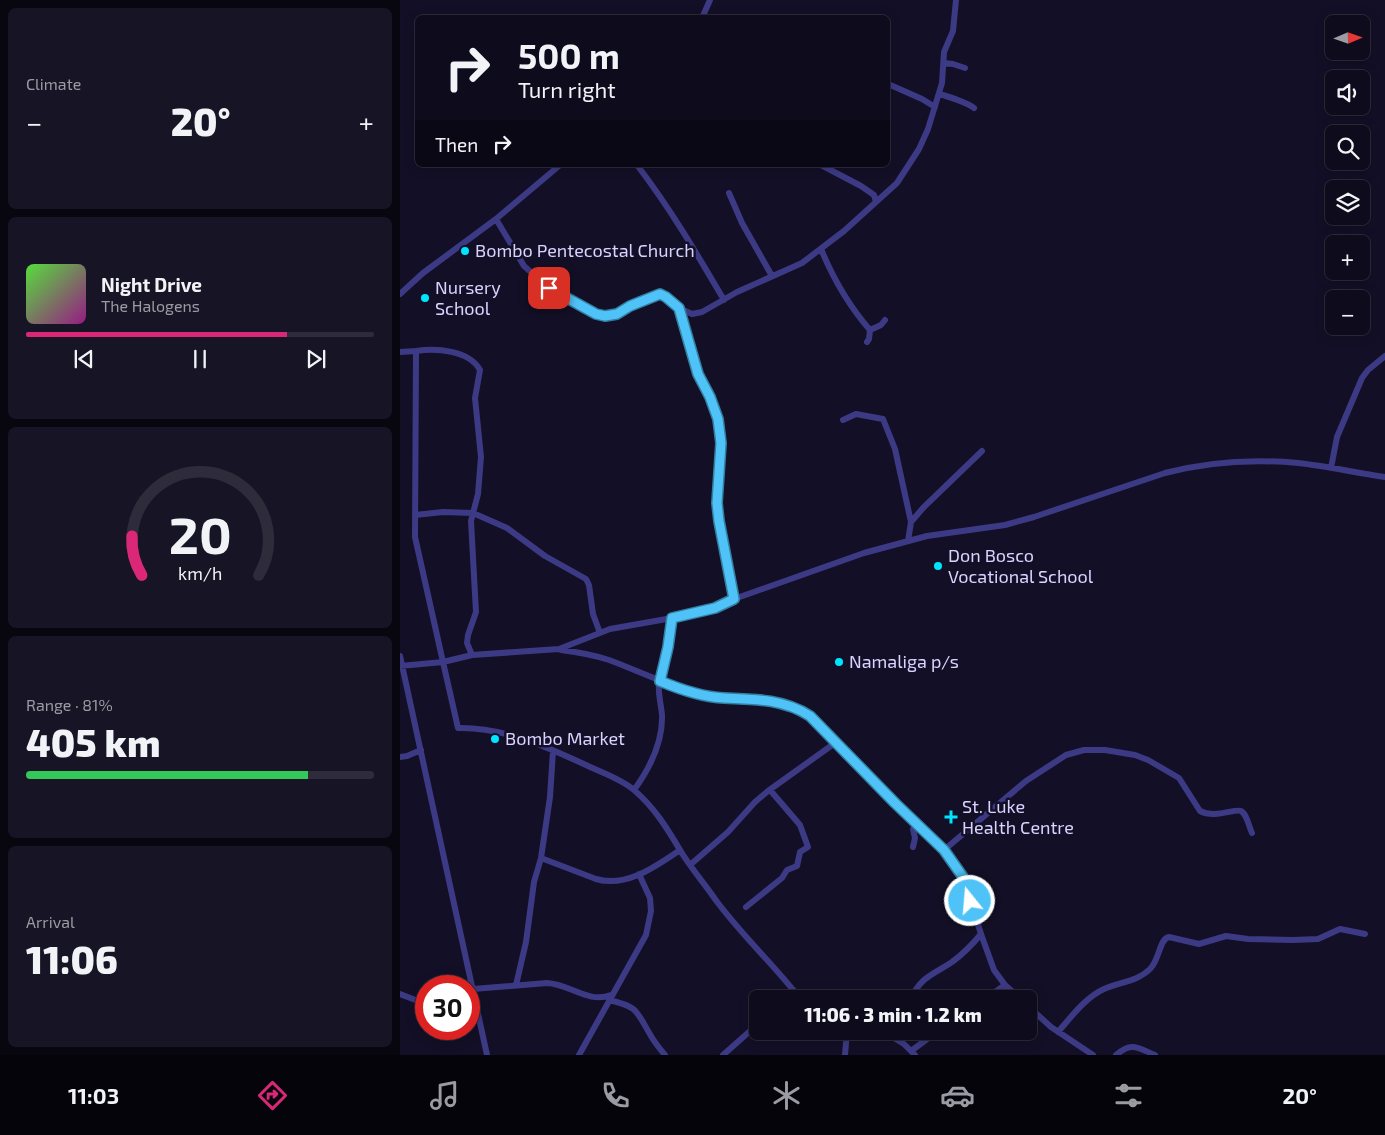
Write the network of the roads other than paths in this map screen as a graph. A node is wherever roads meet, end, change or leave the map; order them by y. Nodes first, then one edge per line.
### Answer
1 (710, 0) edge
2 (956, 0) edge
3 (703, 15) edge
4 (944, 63) junction
5 (964, 68) dead end
6 (890, 85) edge
7 (939, 94) junction
8 (935, 107) junction
9 (974, 108) dead end
10 (558, 167) edge
11 (638, 167) edge
12 (825, 167) edge
13 (729, 193) dead end
14 (876, 202) junction
15 (496, 218) junction
16 (821, 249) junction
17 (772, 276) junction
18 (400, 294) edge
19 (724, 300) junction
20 (679, 308) junction
21 (885, 320) dead end
22 (870, 330) junction
23 (867, 342) dead end
24 (416, 351) junction
25 (400, 352) edge
26 (1385, 356) edge
27 (843, 420) dead end
28 (982, 451) dead end
29 (1331, 468) junction
30 (1385, 477) edge
31 (473, 513) junction
32 (415, 515) junction
33 (911, 522) junction
34 (908, 541) junction
35 (734, 599) junction
36 (672, 618) junction
37 (600, 633) junction
38 (559, 649) junction
39 (472, 655) junction
40 (400, 656) edge
41 (443, 662) junction
42 (401, 666) edge
43 (660, 681) junction
44 (835, 743) junction
45 (421, 750) junction
46 (552, 751) junction
47 (400, 757) edge
48 (634, 790) junction
49 (770, 790) junction
50 (918, 825) junction
51 (1252, 833) dead end
52 (913, 847) dead end
53 (680, 850) junction
54 (944, 850) junction
55 (540, 858) junction
56 (690, 864) junction
57 (639, 874) junction
58 (746, 907) dead end
59 (981, 934) junction
60 (1365, 934) dead end
61 (470, 975) edge
62 (516, 985) junction
63 (1005, 985) junction
64 (480, 988) edge
65 (793, 990) edge
66 (915, 990) edge
67 (998, 990) edge
68 (1011, 990) edge
69 (400, 994) edge
70 (610, 998) junction
71 (601, 999) junction
72 (415, 1000) edge
73 (605, 1008) junction
74 (1037, 1014) edge
75 (480, 1024) edge
76 (749, 1032) edge
77 (1058, 1032) junction
78 (846, 1040) edge
79 (899, 1040) edge
80 (928, 1040) edge
81 (913, 1053) edge
82 (487, 1055) edge
83 (579, 1055) edge
84 (665, 1055) edge
85 (723, 1055) edge
86 (845, 1055) edge
87 (1093, 1055) edge
88 (1116, 1055) edge
89 (1155, 1055) edge

1 - 3 street
2 - 4 street
4 - 5 street
4 - 7 street
6 - 8 street
7 - 8 street
7 - 9 street
8 - 14 street
10 - 15 street
11 - 19 street
12 - 14 street
13 - 17 street
14 - 16 street
15 - 18 street
15 - 20 street
16 - 17 street
16 - 22 street
17 - 19 street
19 - 20 street
20 - 35 street
21 - 22 street
22 - 23 street
24 - 25 street
24 - 31 street
24 - 32 street
26 - 29 street
27 - 33 street
28 - 33 street
29 - 30 street
29 - 34 street
31 - 32 street
31 - 37 street
31 - 39 street
32 - 41 street
33 - 34 street
34 - 35 street
35 - 36 street
36 - 37 street
36 - 43 street
37 - 38 street
38 - 39 street
38 - 43 street
39 - 41 street
40 - 42 street
41 - 42 street
41 - 46 street
42 - 45 street
43 - 44 street
43 - 48 street
44 - 49 street
44 - 50 street
45 - 47 street
45 - 61 street
46 - 48 street
46 - 55 street
48 - 53 street
49 - 56 street
49 - 58 street
50 - 52 street
50 - 54 street
51 - 54 street
53 - 56 street
53 - 57 street
54 - 59 street
55 - 57 street
55 - 62 street
56 - 65 street
57 - 70 street
59 - 63 street
59 - 66 street
60 - 77 street
62 - 64 street
62 - 71 street
63 - 67 street
63 - 68 street
69 - 72 street
70 - 71 street
70 - 73 street
70 - 84 street
71 - 73 street
73 - 83 street
74 - 77 street
75 - 82 street
76 - 85 street
77 - 87 street
78 - 86 street
79 - 81 street
80 - 81 street
88 - 89 street

